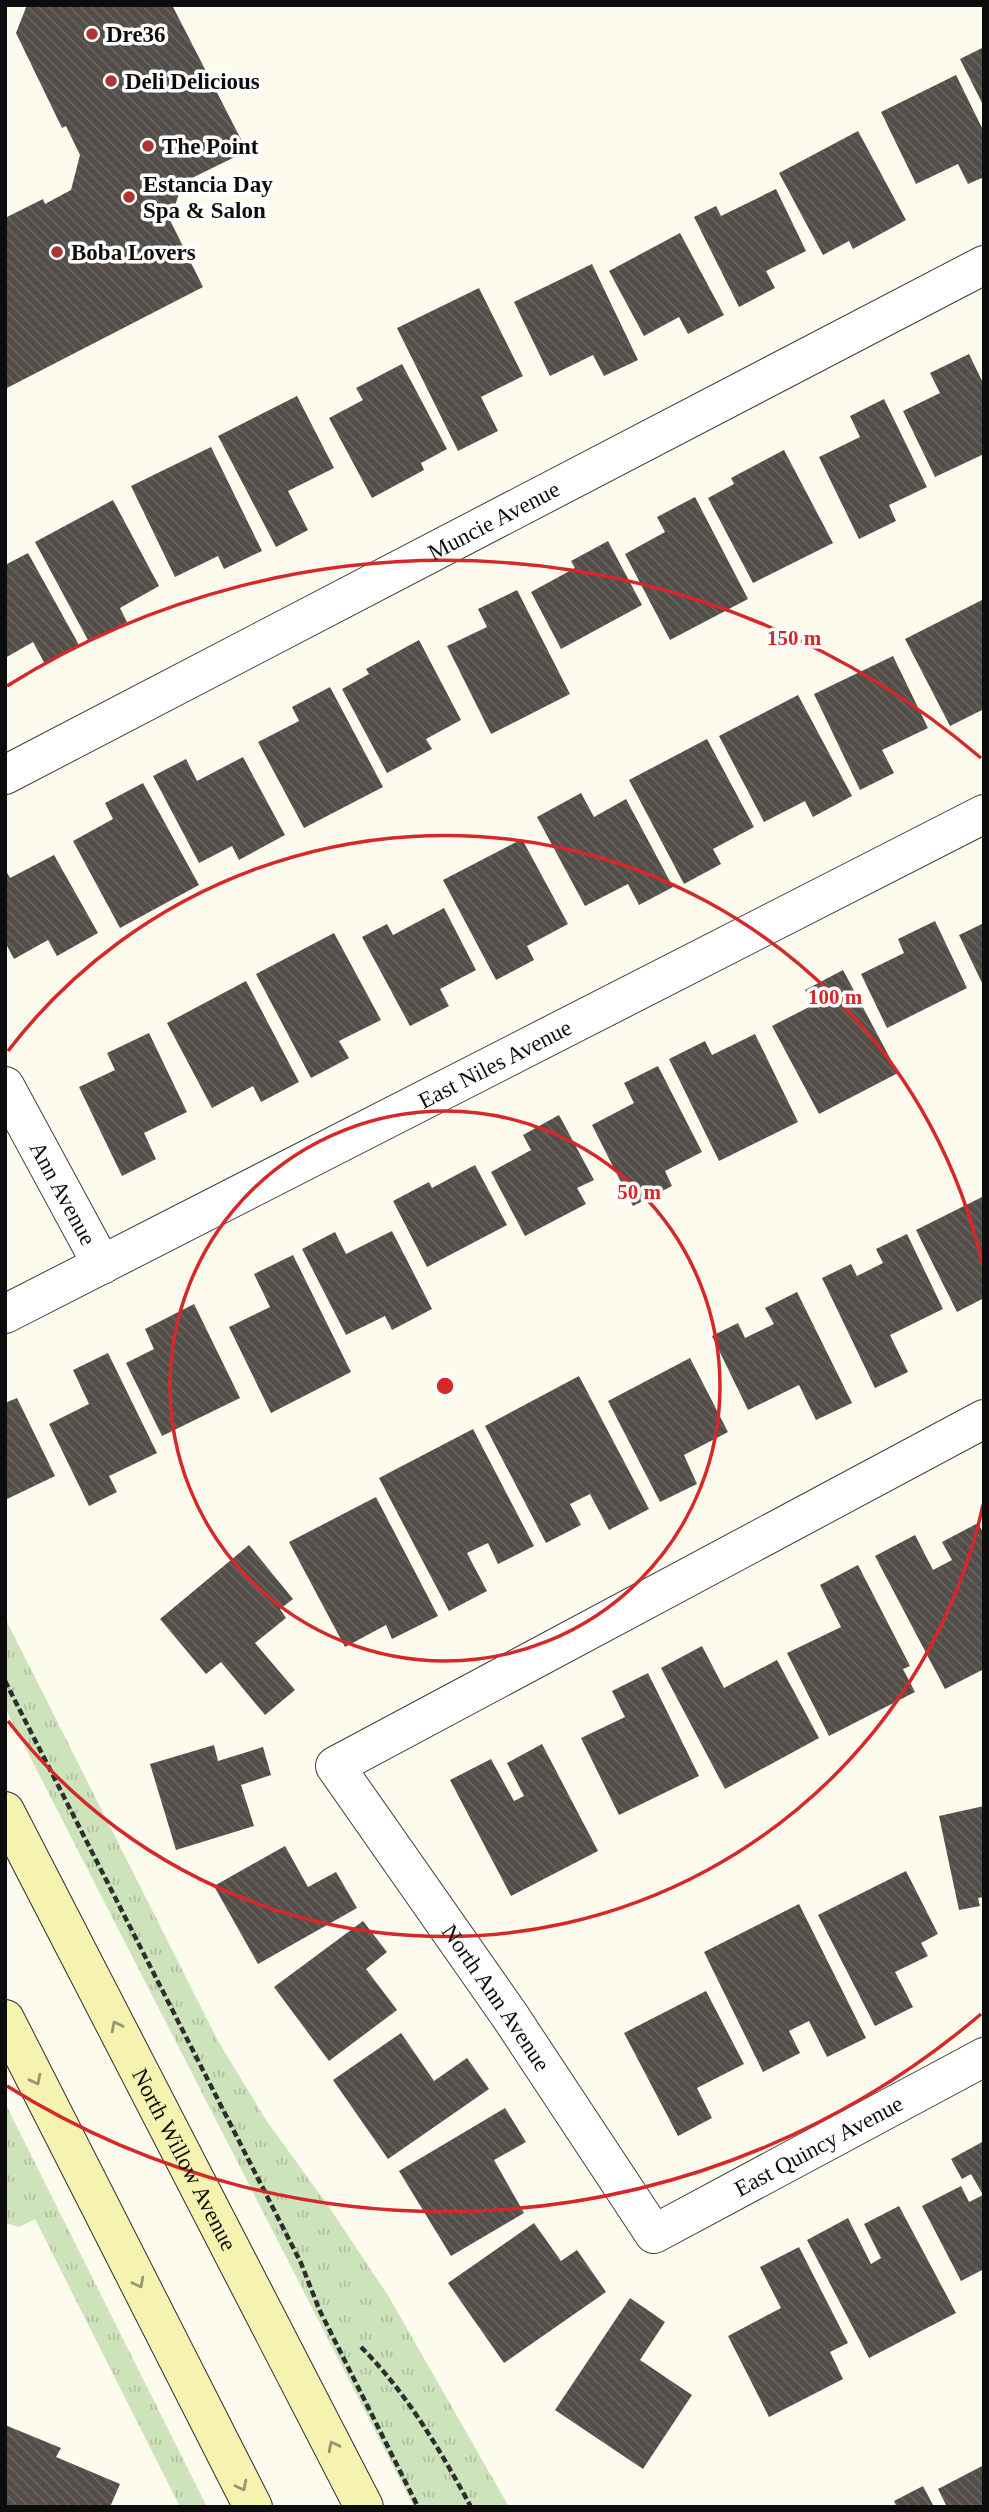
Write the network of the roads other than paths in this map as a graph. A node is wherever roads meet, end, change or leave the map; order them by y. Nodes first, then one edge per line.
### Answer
1 (984, 265) edge
2 (5, 775) edge
3 (984, 814) edge
4 (5, 1086) edge
5 (102, 1265) junction
6 (5, 1314) edge
7 (984, 1419) edge
8 (5, 1811) edge
9 (5, 2019) edge
10 (984, 2057) edge
11 (654, 2234) joint
12 (253, 2507) edge
13 (364, 2507) edge

1 - 2 street, Muncie Avenue
3 - 5 street, East Niles Avenue
4 - 5 street, Ann Avenue
5 - 6 street, East Niles Avenue
7 - 11 street, North Ann Avenue
13 -> 8 main road, North Willow Avenue
9 -> 12 main road
10 - 11 street, East Quincy Avenue

